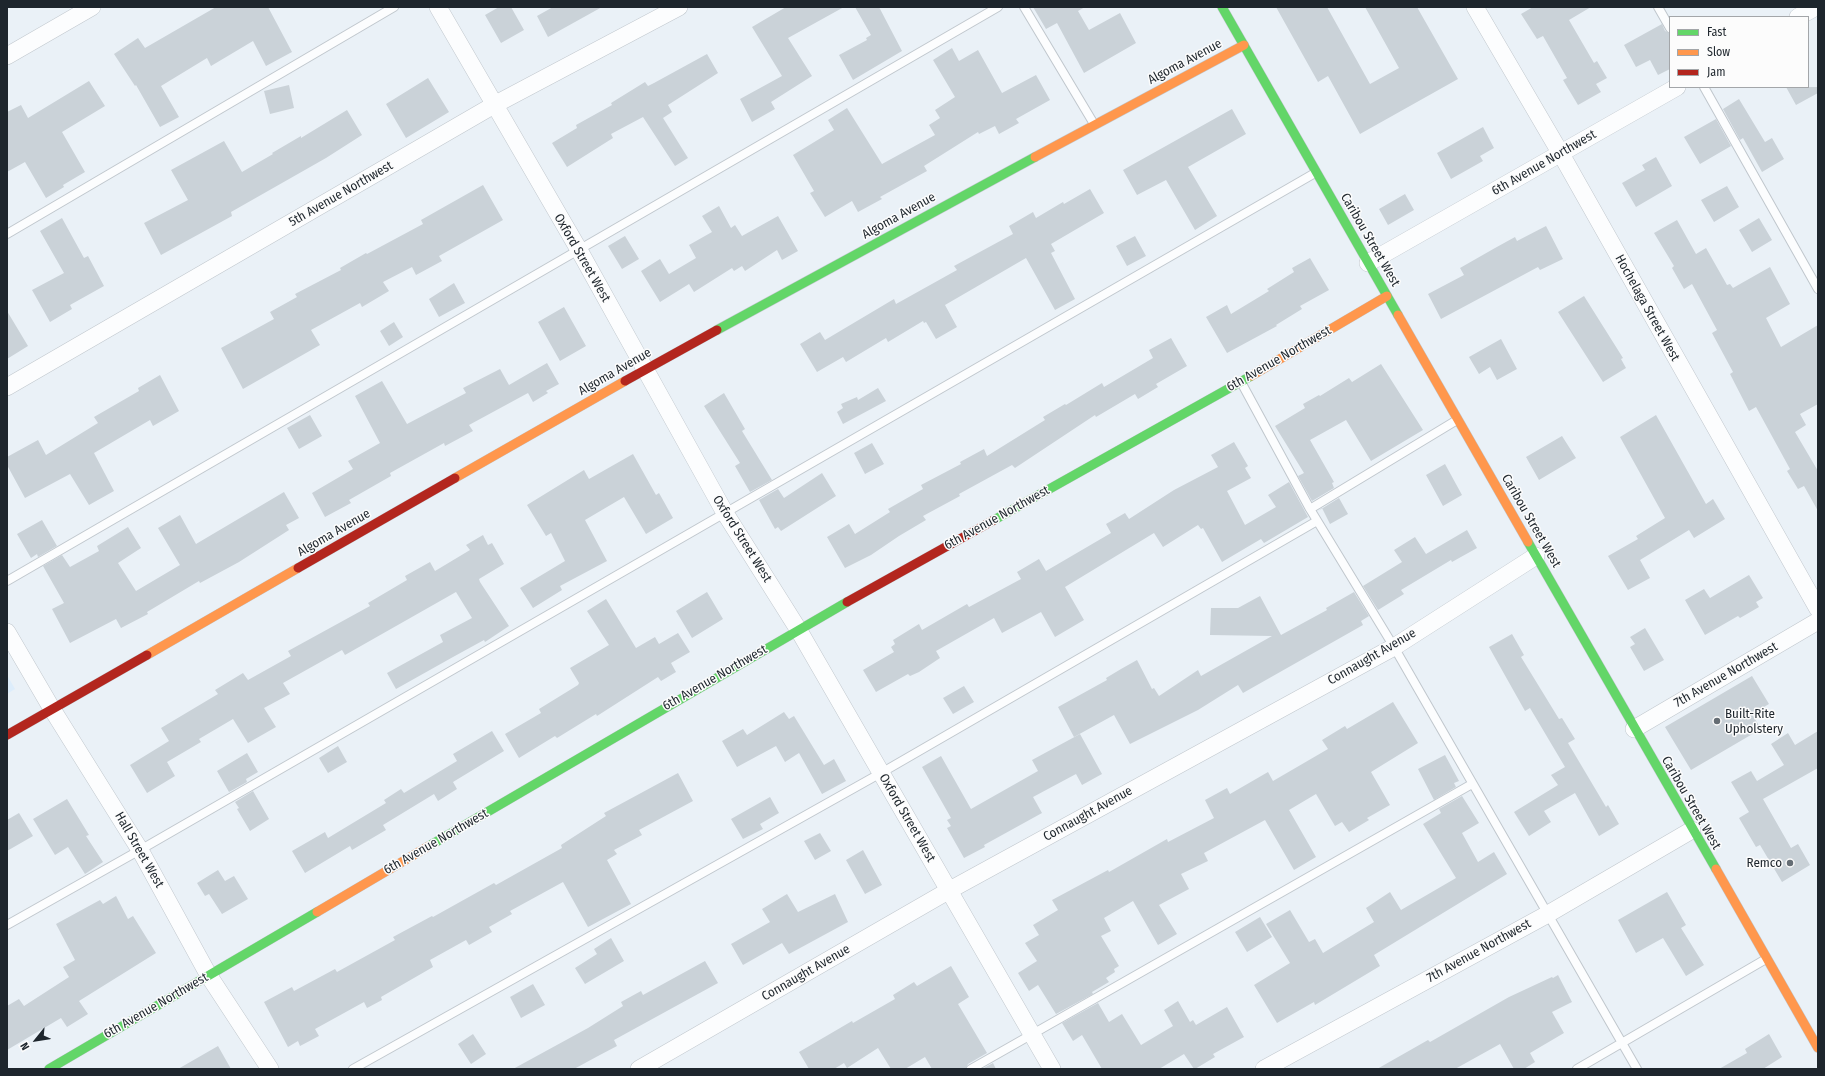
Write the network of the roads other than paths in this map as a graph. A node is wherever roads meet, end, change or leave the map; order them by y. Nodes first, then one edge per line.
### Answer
1 (92, 7) edge
2 (394, 7) edge
3 (438, 7) edge
4 (679, 7) edge
5 (998, 7) edge
6 (1024, 7) edge
7 (1222, 7) edge
8 (1475, 7) edge
9 (1658, 7) edge
10 (1816, 7) edge
11 (1800, 16) edge
12 (1669, 26) edge
13 (1244, 46) junction
14 (7, 56) edge
15 (1675, 88) edge
16 (1705, 88) edge
17 (494, 105) junction
18 (1094, 125) junction
19 (1561, 154) junction
20 (1316, 172) junction
21 (7, 234) edge
22 (579, 250) junction
23 (1368, 263) junction
24 (1818, 289) edge
25 (1387, 296) junction
26 (646, 369) junction
27 (1241, 382) junction
28 (7, 387) edge
29 (1457, 420) junction
30 (1310, 509) junction
31 (725, 513) junction
32 (1318, 521) junction
33 (1536, 556) junction
34 (7, 581) edge
35 (1818, 609) edge
36 (1818, 622) edge
37 (798, 630) junction
38 (7, 632) edge
39 (1394, 647) junction
40 (52, 709) junction
41 (1634, 729) junction
42 (7, 735) edge
43 (881, 773) junction
44 (1472, 784) junction
45 (1692, 830) junction
46 (140, 850) junction
47 (948, 891) junction
48 (1548, 914) junction
49 (7, 924) edge
50 (1766, 958) junction
51 (209, 976) junction
52 (1032, 1034) junction
53 (1623, 1044) junction
54 (1818, 1048) edge
55 (48, 1069) edge
56 (270, 1069) edge
57 (353, 1069) edge
58 (639, 1069) edge
59 (971, 1069) edge
60 (1052, 1069) edge
61 (1264, 1069) edge
62 (1577, 1069) edge
63 (1637, 1069) edge

1 - 14 street
2 - 21 lane
3 - 17 street, Oxford Street West
4 - 17 street, 5th Avenue Northwest
5 - 22 lane
6 - 18 lane
7 - 13 street, Caribou Street West
8 - 19 street, Hochelaga Street West
9 - 12 lane
10 - 11 street
13 - 18 street, Algoma Avenue
13 - 20 street, Caribou Street West
15 - 19 street, 6th Avenue Northwest
16 - 24 lane
17 - 22 street, Oxford Street West
17 - 28 street, 5th Avenue Northwest
18 - 26 street, Algoma Avenue
19 - 23 street, 6th Avenue Northwest
19 - 35 street, Hochelaga Street West
20 - 23 street, Caribou Street West
20 - 31 lane
22 - 26 street, Oxford Street West
22 - 34 lane
23 - 25 street, Caribou Street West
25 - 27 street, 6th Avenue Northwest
25 - 29 street, Caribou Street West
26 - 31 street, Oxford Street West
26 - 40 street, Algoma Avenue
27 - 30 lane
27 - 37 street, 6th Avenue Northwest
29 - 30 lane
29 - 33 street, Caribou Street West
30 - 32 lane
31 - 37 street, Oxford Street West
31 - 46 lane
32 - 39 lane
32 - 43 lane
33 - 39 street, Connaught Avenue
33 - 41 street, Caribou Street West
36 - 41 street, 7th Avenue Northwest
37 - 43 street, Oxford Street West
37 - 51 street, 6th Avenue Northwest
38 - 40 street, Hall Street West
39 - 44 lane
39 - 47 street, Connaught Avenue
40 - 42 street, Algoma Avenue
40 - 46 street, Hall Street West
41 - 45 street, Caribou Street West
43 - 47 street, Oxford Street West
43 - 57 lane
44 - 48 lane
44 - 52 lane
45 - 48 street, 7th Avenue Northwest
45 - 50 street, Caribou Street West
46 - 49 lane
46 - 51 street, Hall Street West
47 - 52 street, Oxford Street West
47 - 58 street, Connaught Avenue
48 - 53 lane
48 - 61 street, 7th Avenue Northwest
50 - 53 lane
50 - 54 street, Caribou Street West
51 - 55 street, 6th Avenue Northwest
51 - 56 street, Hall Street West
52 - 59 lane
52 - 60 street, Oxford Street West
53 - 62 lane
53 - 63 lane

